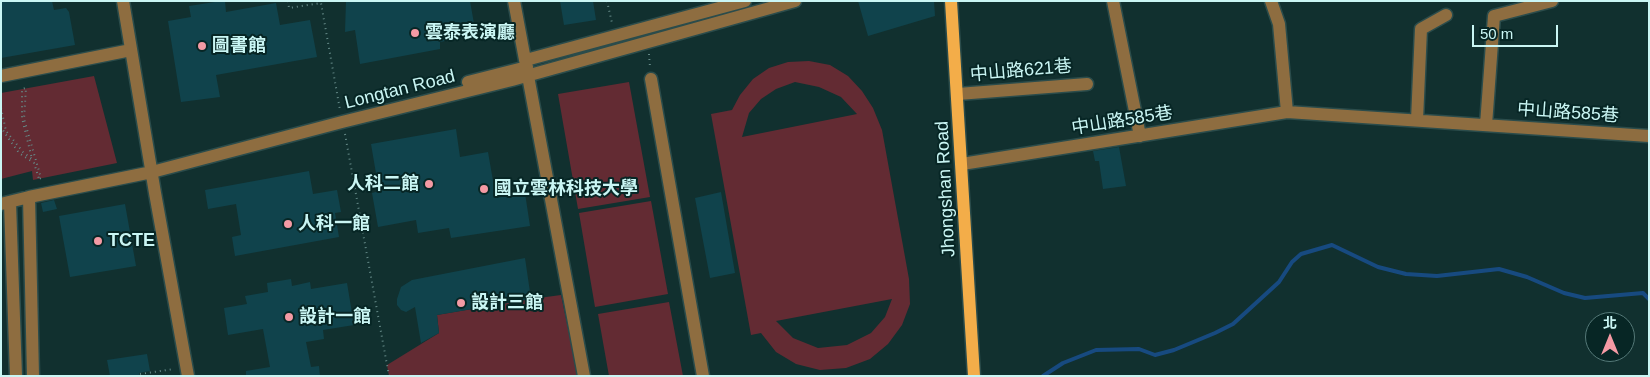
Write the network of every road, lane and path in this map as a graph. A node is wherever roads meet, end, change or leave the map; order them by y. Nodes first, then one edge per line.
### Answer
1 (123, 1) edge
2 (288, 1) edge
3 (514, 1) edge
4 (607, 1) edge
5 (745, 1) edge
6 (795, 1) edge
7 (951, 1) edge
8 (1113, 1) edge
9 (1271, 1) edge
10 (1552, 1) edge
11 (1518, 5) edge
12 (1446, 15) dead end
13 (614, 30) dead end
14 (131, 50) junction
15 (527, 67) junction
16 (1, 76) edge
17 (651, 79) dead end
18 (1087, 84) dead end
19 (958, 94) junction
20 (1, 108) edge
21 (1287, 112) junction
22 (341, 116) junction
23 (1417, 120) junction
24 (1486, 125) junction
25 (1, 126) edge
26 (1140, 136) junction
27 (1649, 136) edge
28 (962, 164) junction
29 (151, 168) junction
30 (29, 197) junction
31 (6, 204) edge
32 (187, 371) edge
33 (140, 374) dead end
34 (16, 376) edge
35 (34, 376) edge
36 (389, 376) edge
37 (584, 376) edge
38 (703, 376) edge
39 (974, 376) edge

1 - 14 street
2 - 22 path
3 - 15 street
4 - 13 path
5 - 15 street
6 - 15 street, Longtan Road
7 - 19 main road, Jhongshan Road
8 - 26 street
9 - 21 street
10 - 11 street
11 - 24 street
12 - 23 street
14 - 16 street
14 - 29 street
15 - 22 street, Longtan Road
15 - 29 street
15 - 37 street
17 - 38 street
18 - 19 street, 中山路621巷
19 - 28 main road, Jhongshan Road
20 - 25 path
21 - 23 street, 中山路585巷
21 - 26 street, 中山路585巷
22 - 29 street, Longtan Road
22 - 36 path
23 - 24 street, 中山路585巷
24 - 27 street, 中山路585巷
26 - 28 street, 中山路585巷
28 - 39 main road, Jhongshan Road
29 - 30 street, Longtan Road
29 - 32 street
30 - 31 street, Longtan Road
30 - 35 street
31 - 34 street, Longtan Road
32 - 33 path

